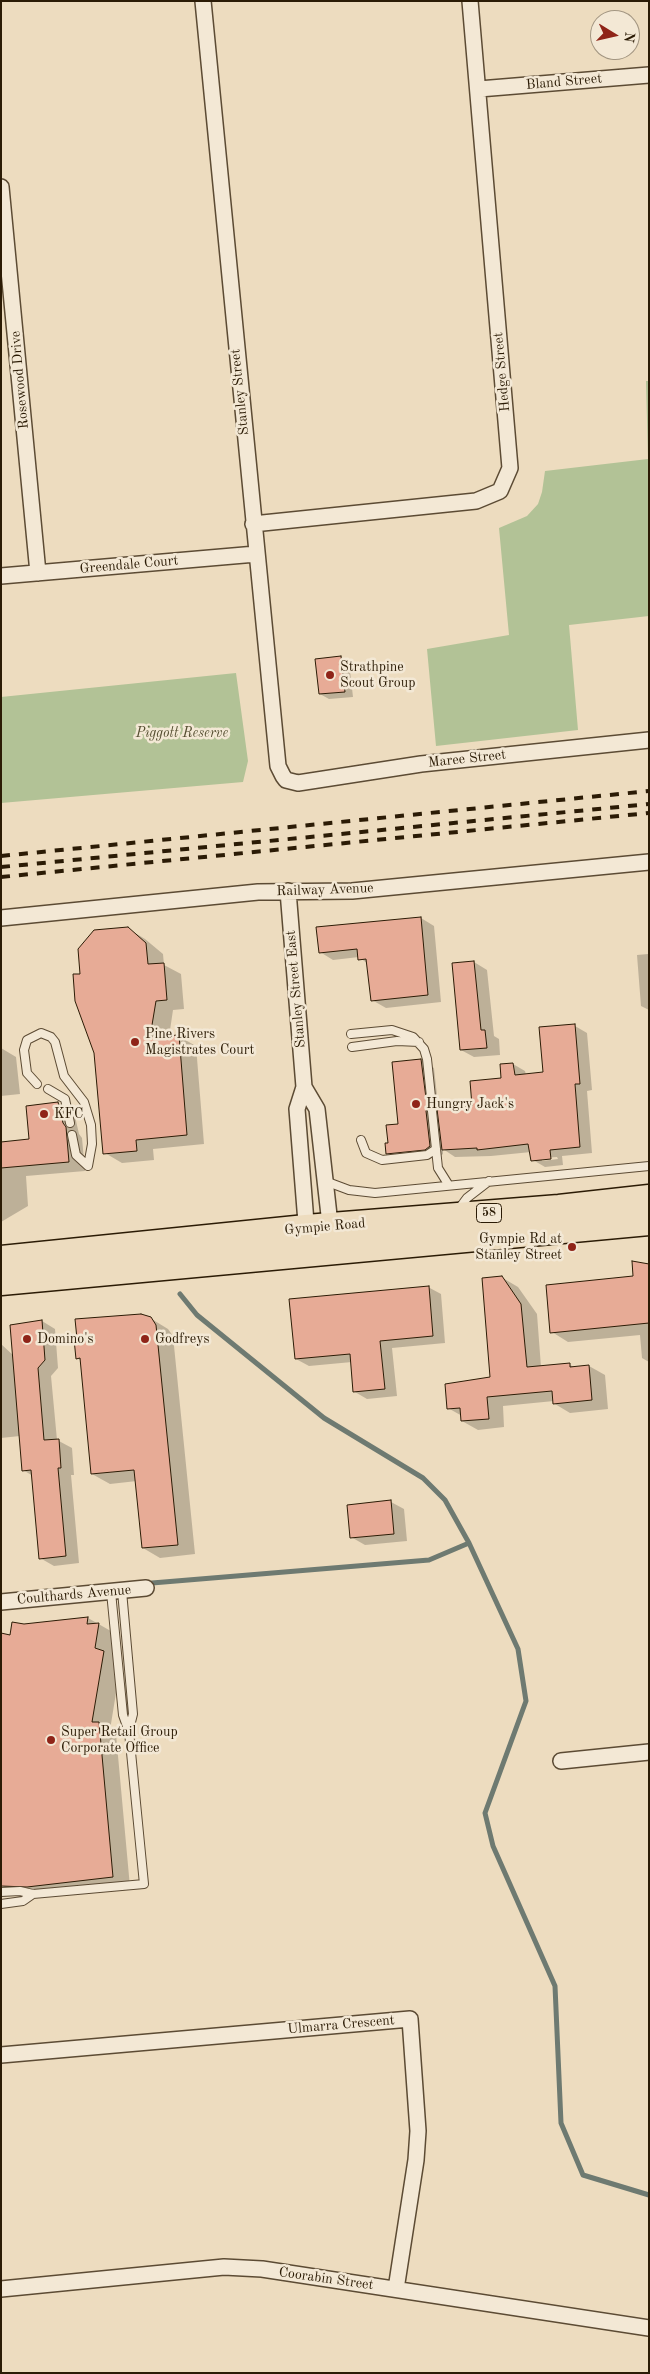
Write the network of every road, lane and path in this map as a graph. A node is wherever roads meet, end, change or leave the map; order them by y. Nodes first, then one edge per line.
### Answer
1 (203, 1) edge
2 (470, 1) edge
3 (649, 75) edge
4 (478, 89) junction
5 (1, 187) edge
6 (253, 524) junction
7 (256, 554) junction
8 (38, 573) junction
9 (1, 576) edge
10 (649, 740) edge
11 (286, 780) joint
12 (649, 862) edge
13 (288, 891) junction
14 (1, 918) edge
15 (351, 1034) dead end
16 (419, 1042) junction
17 (352, 1048) dead end
18 (37, 1084) dead end
19 (304, 1087) junction
20 (48, 1089) dead end
21 (431, 1098) dead end
22 (432, 1111) dead end
23 (70, 1122) dead end
24 (72, 1135) dead end
25 (361, 1140) dead end
26 (436, 1150) junction
27 (649, 1166) edge
28 (323, 1180) junction
29 (490, 1180) junction
30 (448, 1184) junction
31 (649, 1198) edge
32 (453, 1216) junction
33 (649, 1222) edge
34 (318, 1227) junction
35 (321, 1252) junction
36 (1, 1259) edge
37 (1, 1282) edge
38 (146, 1588) dead end
39 (116, 1591) junction
40 (1, 1602) edge
41 (649, 1752) edge
42 (561, 1761) dead end
43 (1, 1892) edge
44 (33, 1894) junction
45 (1, 1904) edge
46 (1, 2055) edge
47 (1, 2289) edge
48 (396, 2289) junction
49 (649, 2328) edge

1 - 6 street, Stanley Street
2 - 4 street, Hedge Street
3 - 4 street, Bland Street
4 - 6 street, Hedge Street
5 - 8 street, Rosewood Drive
6 - 7 street, Stanley Street
7 - 8 street, Greendale Court
7 - 11 street, Stanley Street
8 - 9 street, Greendale Court
10 - 11 street, Maree Street
12 - 13 street, Railway Avenue
13 - 14 street, Railway Avenue
13 - 19 street, Stanley Street East
15 - 16 lane
16 - 17 lane
16 - 21 lane
18 - 24 lane
19 - 28 street, Stanley Street East
19 - 34 street, Stanley Street East
20 - 23 lane
22 - 26 lane
25 - 26 lane
26 - 30 lane
27 - 29 lane
28 - 30 lane
28 - 34 street, Stanley Street East
29 - 30 lane
29 - 32 lane
31 - 32 highway, Gympie Road / 58
32 - 34 highway, Gympie Road / 58
33 - 35 highway, Gympie Road / 58
34 - 35 street, Stanley Street East
34 - 35 street, Stanley Street East
34 - 36 highway, Gympie Road / 58
35 - 37 highway, Gympie Road / 58
38 - 39 street, Coulthards Avenue
39 - 40 street, Coulthards Avenue
39 - 44 lane
41 - 42 street
43 - 44 lane
44 - 45 lane
46 - 48 street, Ulmarra Crescent
47 - 48 street, Coorabin Street
48 - 49 street, Coorabin Street

